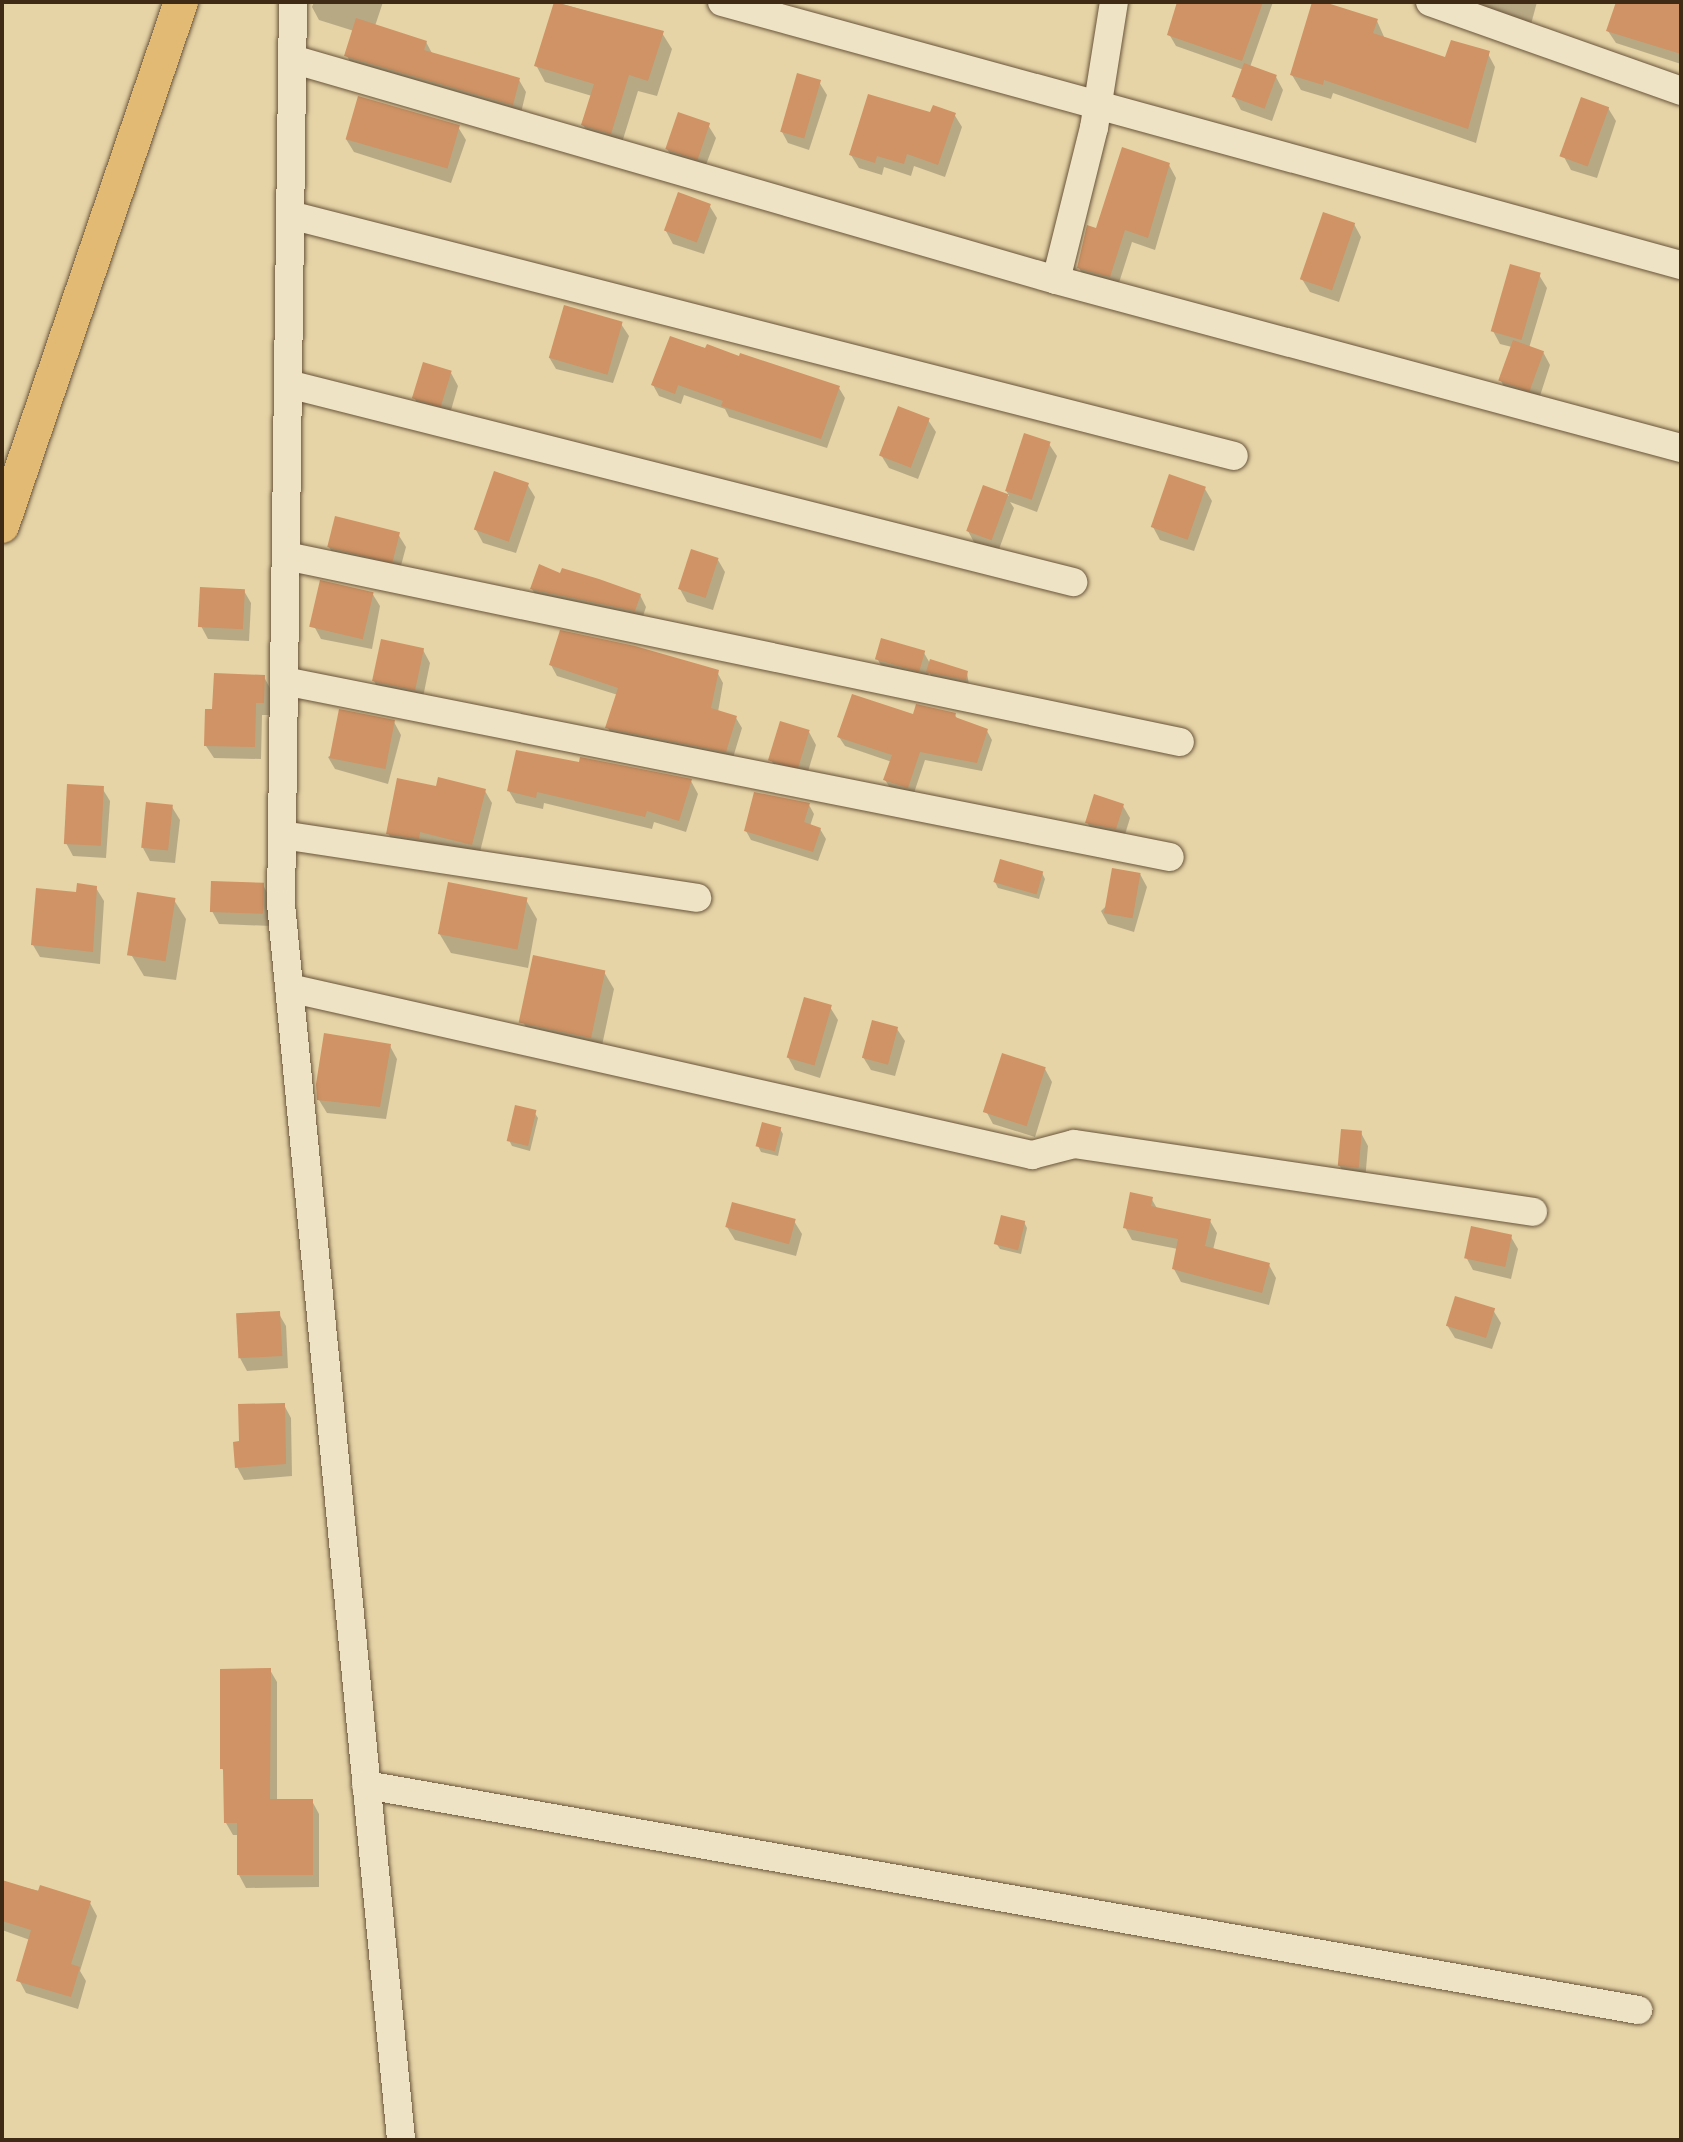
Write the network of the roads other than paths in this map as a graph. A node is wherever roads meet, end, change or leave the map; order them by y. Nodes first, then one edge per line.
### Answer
1 (181, 2) edge
2 (293, 2) edge
3 (722, 2) edge
4 (1114, 2) edge
5 (1430, 2) edge
6 (292, 59) junction
7 (1681, 91) edge
8 (1097, 105) junction
9 (290, 215) junction
10 (1681, 265) edge
11 (1056, 280) junction
12 (288, 384) junction
13 (1681, 448) edge
14 (1234, 456) dead end
15 (2, 526) edge
16 (286, 556) junction
17 (1073, 582) dead end
18 (284, 681) junction
19 (1180, 742) dead end
20 (282, 835) junction
21 (1170, 857) dead end
22 (697, 898) dead end
23 (289, 988) junction
24 (1533, 1212) dead end
25 (366, 1785) junction
26 (1638, 2010) dead end
27 (401, 2140) edge

1 - 15 main road
2 - 6 street
3 - 8 street
4 - 8 street
5 - 7 street
6 - 9 street
6 - 11 street
8 - 10 street
8 - 11 street
9 - 12 street
9 - 14 street
11 - 13 street
12 - 16 street
12 - 17 street
16 - 18 street
16 - 19 street
18 - 20 street
18 - 21 street
20 - 22 street
20 - 23 street
23 - 24 street
23 - 25 street
25 - 26 street
25 - 27 street

